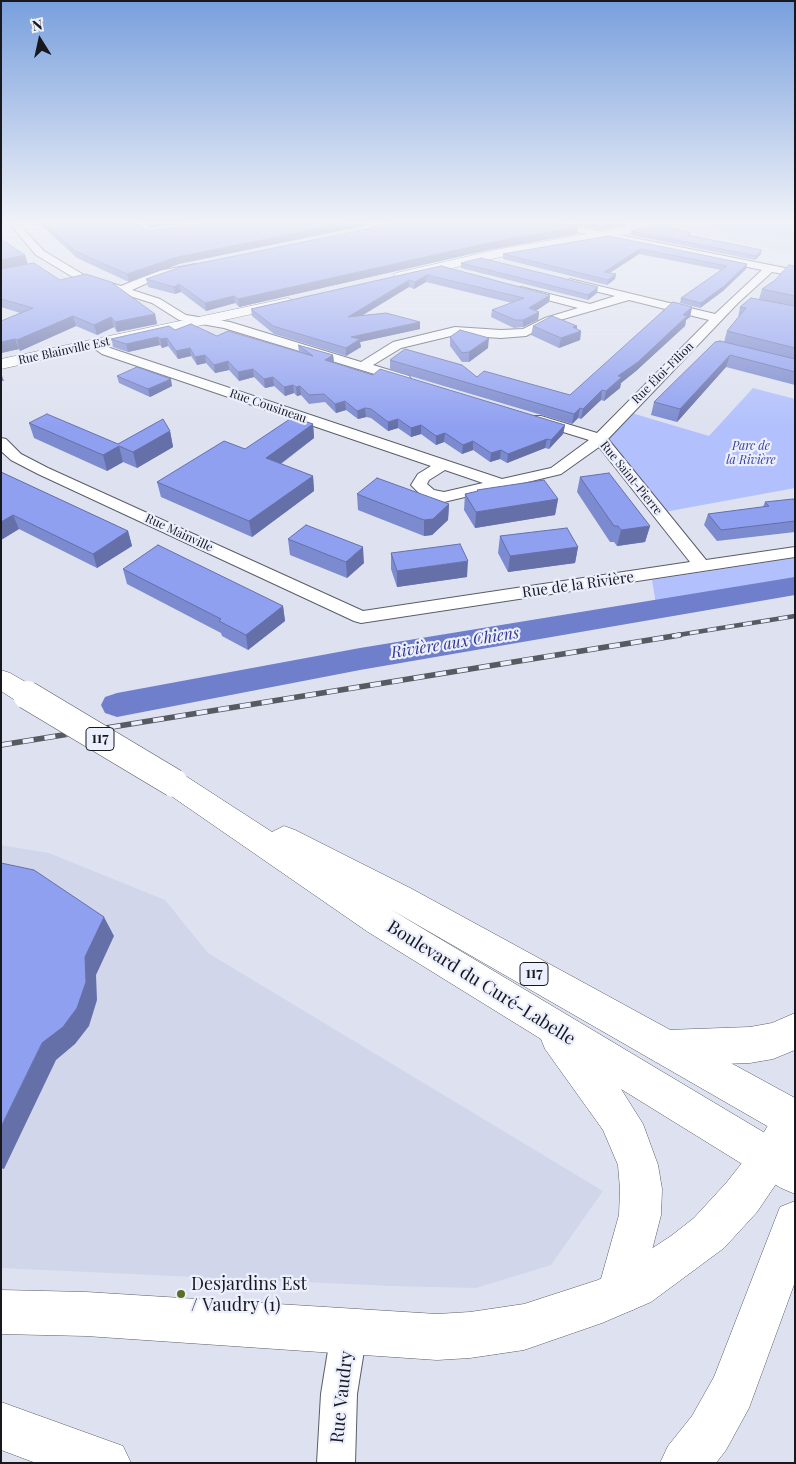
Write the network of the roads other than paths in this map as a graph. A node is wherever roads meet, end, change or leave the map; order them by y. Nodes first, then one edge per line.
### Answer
1 (126, 291) edge
2 (525, 291) edge
3 (609, 291) edge
4 (745, 291) edge
5 (629, 296) junction
6 (304, 299) edge
7 (734, 301) junction
8 (751, 304) edge
9 (589, 308) junction
10 (717, 318) junction
11 (202, 321) junction
12 (694, 342) junction
13 (94, 344) junction
14 (712, 347) edge
15 (1, 364) edge
16 (362, 366) junction
17 (418, 383) edge
18 (520, 414) edge
19 (600, 439) junction
20 (1, 442) edge
21 (443, 466) junction
22 (501, 484) junction
23 (795, 552) edge
24 (702, 566) junction
25 (361, 616) joint
26 (1, 679) edge
27 (174, 783) junction
28 (551, 1027) junction
29 (795, 1031) edge
30 (667, 1048) junction
31 (795, 1120) edge
32 (782, 1167) edge
33 (795, 1222) edge
34 (619, 1293) junction
35 (1, 1312) edge
36 (349, 1332) junction
37 (1, 1426) edge
38 (106, 1463) edge
39 (336, 1463) edge
40 (685, 1463) edge

1 - 11 street
2 - 9 street
3 - 5 street
4 - 7 street, Rue Éloi-Filion
5 - 9 street
5 - 10 street
6 - 11 main road, Rue Blainville Est
7 - 8 street
7 - 10 street, Rue Éloi-Filion
9 - 16 street
10 - 12 street, Rue Éloi-Filion
11 - 13 main road, Rue Blainville Est
11 - 16 street
12 - 14 street
12 - 19 street, Rue Éloi-Filion
13 - 15 main road, Rue Blainville Est
13 - 21 street, Rue Cousineau
16 - 17 street
18 - 19 street, Rue Saint-Pierre
19 - 22 street
19 - 24 street, Rue Saint-Pierre
20 - 25 street, Rue Mainville
21 - 22 street, Rue Cousineau
21 - 22 street
23 - 24 street, Rue de la Rivière
24 - 25 street, Rue de la Rivière
26 - 27 main road, Boulevard du Curé-Labelle / 117, bridge
27 - 28 main road, Boulevard du Curé-Labelle / 117
27 - 30 main road, Boulevard du Curé-Labelle / 117
28 - 32 main road, Boulevard du Curé-Labelle
28 - 34 main road
29 - 30 main road
30 - 31 main road, Boulevard du Curé-Labelle / 117
31 - 32 main road
32 - 34 main road
33 - 40 main road
34 - 36 main road
35 - 36 main road
36 - 39 street, Rue Vaudry
37 - 38 main road

